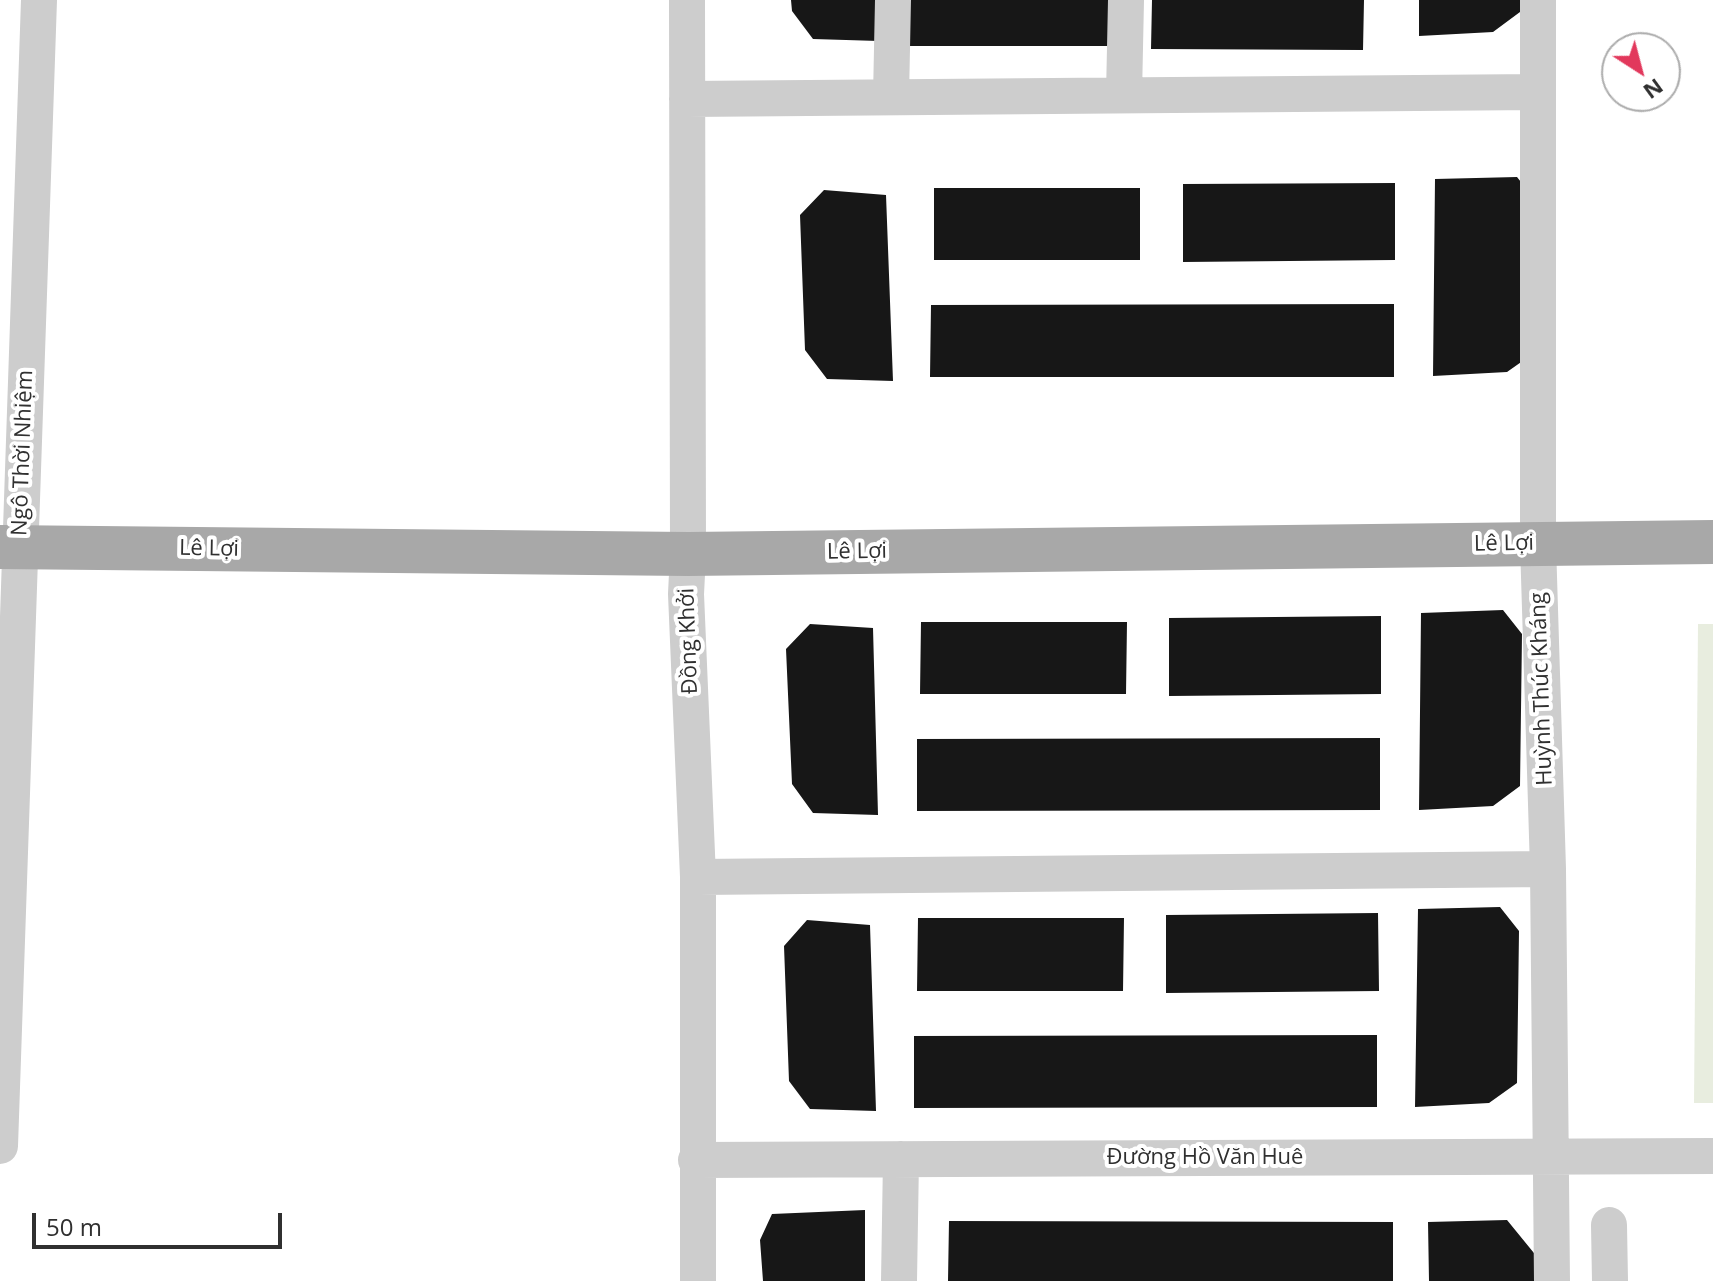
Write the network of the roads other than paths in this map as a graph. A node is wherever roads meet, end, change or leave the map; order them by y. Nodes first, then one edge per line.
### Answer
1 (39, 0) edge
2 (687, 0) edge
3 (893, 0) edge
4 (1126, 0) edge
5 (1538, 0) edge
6 (1538, 92) junction
7 (1124, 95) junction
8 (891, 97) junction
9 (687, 99) junction
10 (1713, 542) edge
11 (1538, 544) junction
12 (10, 547) edge
13 (688, 554) junction
14 (1548, 869) junction
15 (698, 877) junction
16 (0, 1146) edge
17 (1551, 1156) junction
18 (1713, 1156) edge
19 (901, 1159) junction
20 (696, 1160) junction
21 (1609, 1225) dead end
22 (698, 1281) edge
23 (899, 1281) edge
24 (1552, 1281) edge
25 (1610, 1281) edge

1 - 12 street, Ngô Thời Nhiệm
2 - 9 street, Đồng Khởi
3 - 8 street
4 - 7 street
5 - 6 street, Huỳnh Thúc Kháng
6 - 7 street
6 - 11 street, Huỳnh Thúc Kháng
7 - 8 street
8 - 9 street
9 - 13 street, Đồng Khởi
10 - 11 main road, Lê Lợi
11 - 13 main road, Lê Lợi
11 - 14 street, Huỳnh Thúc Kháng
12 - 13 main road, Lê Lợi
12 - 16 street, Ngô Thời Nhiệm
13 - 15 street, Đồng Khởi
14 - 15 street
14 - 17 street, Huỳnh Thúc Kháng
15 - 20 street, Đồng Khởi
17 - 18 street, Đường Hồ Văn Huê
17 - 19 street, Đường Hồ Văn Huê
17 - 24 street, Huỳnh Thúc Kháng
19 - 20 street, Đường Hồ Văn Huê
19 - 23 street
20 - 22 street, Đồng Khởi
21 - 25 street

